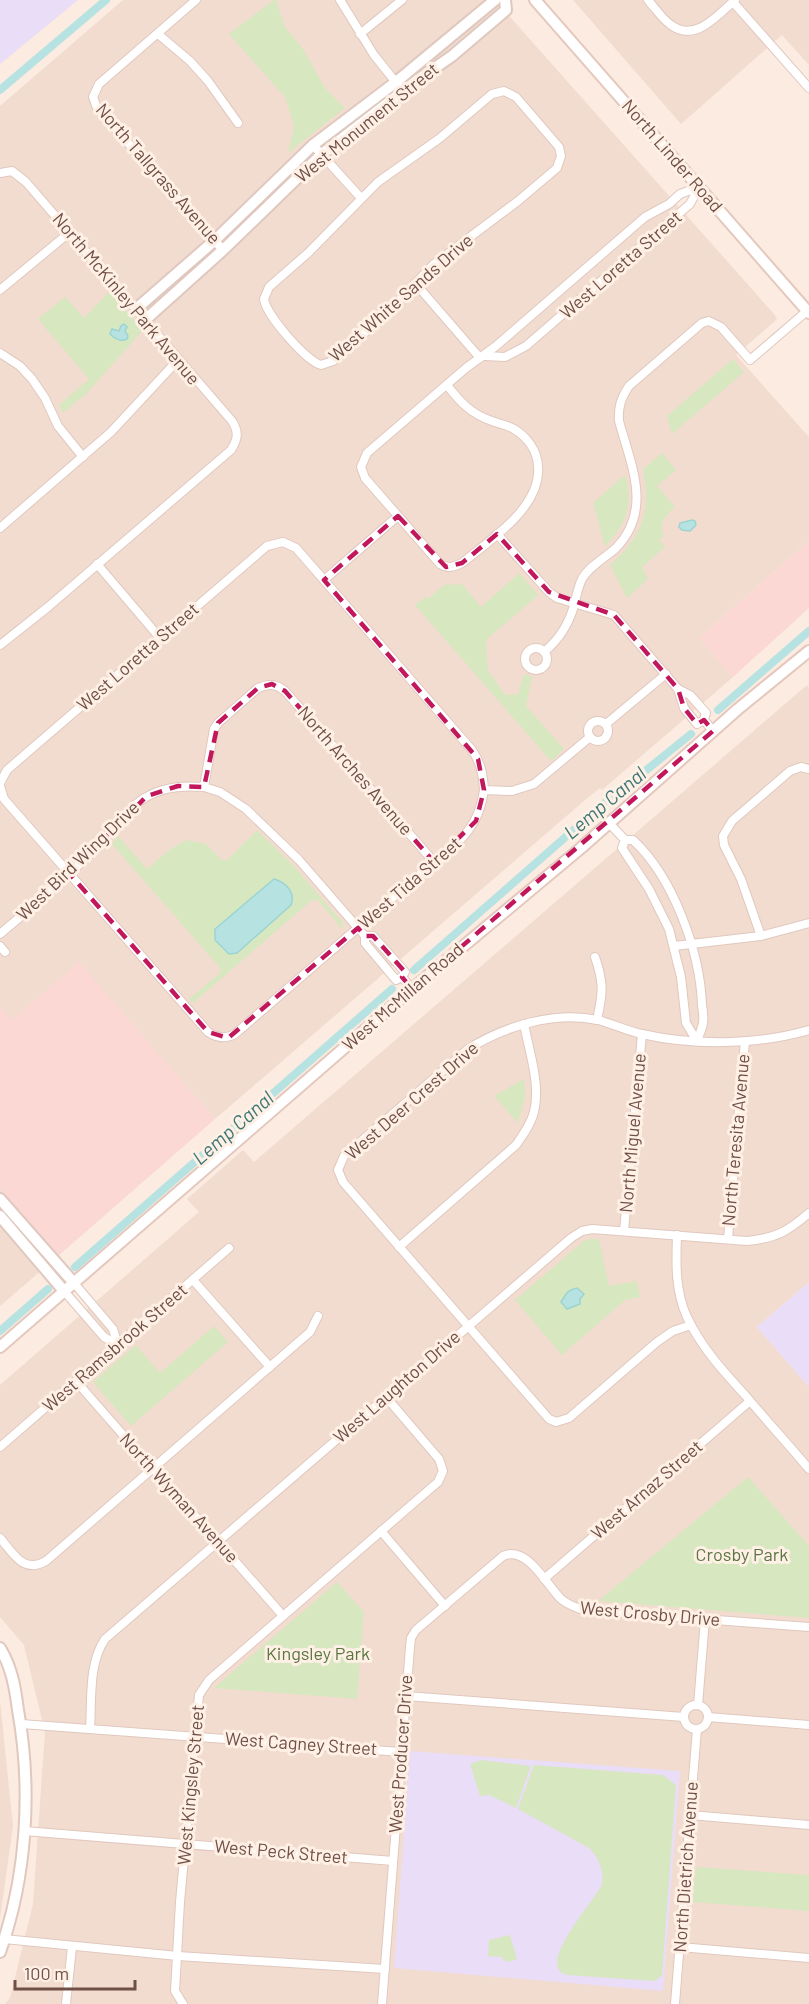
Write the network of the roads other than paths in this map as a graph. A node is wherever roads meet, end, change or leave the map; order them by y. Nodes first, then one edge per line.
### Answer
1 (196, 0) edge
2 (340, 0) edge
3 (402, 0) edge
4 (495, 0) edge
5 (505, 0) edge
6 (534, 0) edge
7 (648, 0) edge
8 (734, 1) edge
9 (158, 34) junction
10 (360, 34) junction
11 (396, 82) junction
12 (809, 88) edge
13 (402, 92) junction
14 (238, 123) dead end
15 (314, 145) junction
16 (322, 154) junction
17 (4, 172) edge
18 (699, 188) junction
19 (361, 198) junction
20 (69, 232) junction
21 (214, 241) junction
22 (223, 250) junction
23 (415, 283) junction
24 (0, 290) edge
25 (136, 309) junction
26 (809, 311) edge
27 (145, 320) junction
28 (0, 353) edge
29 (482, 357) junction
30 (178, 360) junction
31 (447, 385) junction
32 (83, 457) junction
33 (398, 516) junction
34 (0, 528) edge
35 (497, 534) junction
36 (98, 564) junction
37 (324, 580) junction
38 (575, 602) junction
39 (160, 638) junction
40 (0, 645) edge
41 (809, 651) edge
42 (544, 652) dead end
43 (666, 674) junction
44 (678, 689) junction
45 (704, 720) junction
46 (606, 724) junction
47 (713, 731) junction
48 (590, 737) junction
49 (805, 768) edge
50 (0, 784) edge
51 (204, 787) junction
52 (484, 790) junction
53 (609, 823) junction
54 (625, 840) junction
55 (434, 862) junction
56 (69, 873) junction
57 (809, 923) edge
58 (358, 928) junction
59 (0, 934) edge
60 (760, 936) junction
61 (692, 944) junction
62 (674, 946) junction
63 (596, 957) dead end
64 (412, 988) junction
65 (597, 1020) junction
66 (524, 1024) junction
67 (809, 1030) edge
68 (642, 1034) junction
69 (697, 1041) junction
70 (745, 1041) junction
71 (0, 1199) edge
72 (809, 1213) edge
73 (0, 1216) edge
74 (624, 1231) junction
75 (677, 1235) junction
76 (728, 1239) junction
77 (399, 1247) junction
78 (230, 1248) dead end
79 (193, 1280) junction
80 (74, 1283) junction
81 (64, 1292) junction
82 (318, 1316) dead end
83 (691, 1325) junction
84 (467, 1327) junction
85 (118, 1344) junction
86 (0, 1347) edge
87 (270, 1367) junction
88 (76, 1381) junction
89 (386, 1397) junction
90 (750, 1401) junction
91 (0, 1447) edge
92 (153, 1469) junction
93 (809, 1469) edge
94 (381, 1531) junction
95 (0, 1538) edge
96 (219, 1541) junction
97 (514, 1553) joint
98 (544, 1579) junction
99 (445, 1606) junction
100 (282, 1616) junction
101 (705, 1619) junction
102 (809, 1627) edge
103 (0, 1648) edge
104 (406, 1696) junction
105 (698, 1706) junction
106 (684, 1717) junction
107 (708, 1717) junction
108 (21, 1724) junction
109 (809, 1725) edge
110 (90, 1729) junction
111 (696, 1729) junction
112 (195, 1736) junction
113 (401, 1752) junction
114 (690, 1815) junction
115 (809, 1825) edge
116 (24, 1831) junction
117 (187, 1844) junction
118 (393, 1861) junction
119 (4, 1940) junction
120 (72, 1947) junction
121 (680, 1947) junction
122 (0, 1952) edge
123 (178, 1956) junction
124 (809, 1958) edge
125 (385, 1970) junction
126 (66, 2004) edge
127 (183, 2004) edge
128 (382, 2004) edge
129 (675, 2004) edge

1 - 9 street
2 - 10 street
3 - 10 street
4 - 11 street, West Monument Street
5 - 13 street, West Monument Street
6 - 18 street, North Linder Road
7 - 8 street
8 - 12 street
9 - 14 street
9 - 21 street, North Tallgrass Avenue
10 - 11 street
11 - 13 street
11 - 15 street, West Monument Street
13 - 16 street, West Monument Street
15 - 16 street
15 - 21 street, West Monument Street
16 - 19 street
16 - 22 street, West Monument Street
17 - 20 street, North McKinley Park Avenue
18 - 26 street, North Linder Road
18 - 29 street, West Loretta Street
18 - 29 street, West Loretta Street
19 - 23 street, West White Sands Drive
19 - 23 street, West White Sands Drive
20 - 24 street
20 - 25 street, North McKinley Park Avenue
21 - 22 street, North Tallgrass Avenue
21 - 25 street, West Monument Street
22 - 27 street, West Monument Street
23 - 29 street
25 - 27 street, North McKinley Park Avenue
26 - 38 street
27 - 30 street, North McKinley Park Avenue
28 - 32 street
29 - 31 street, West Loretta Street
30 - 32 street
30 - 36 street, North McKinley Park Avenue
31 - 33 street, West Loretta Street
31 - 35 street
32 - 34 street
33 - 35 street
33 - 37 street
35 - 38 street
36 - 39 street
36 - 40 street
37 - 39 street, West Loretta Street
37 - 52 street
38 - 42 street
38 - 43 street
39 - 50 street, West Loretta Street
41 - 47 street, West McMillan Road
43 - 44 street
43 - 46 street
44 - 45 street
44 - 45 street
45 - 47 street
46 - 48 street
46 - 48 street
47 - 53 street, West McMillan Road
48 - 52 street
49 - 60 street
50 - 56 street
51 - 55 street, North Arches Avenue
51 - 56 street, West Bird Wing Drive
51 - 58 street
52 - 55 street, West Tida Street
53 - 54 street
53 - 64 street, West McMillan Road
54 - 61 street
54 - 62 street
55 - 58 street, West Tida Street
56 - 58 street, West Tida Street
56 - 59 street, West Bird Wing Drive
57 - 60 street
58 - 64 street
60 - 61 street
61 - 62 street
61 - 69 street
62 - 69 street
63 - 65 street
64 - 80 street, West McMillan Road
65 - 66 street, West Deer Crest Drive
65 - 68 street, West Deer Crest Drive
66 - 77 street
66 - 77 street, West Deer Crest Drive
67 - 70 street, West Deer Crest Drive
68 - 69 street, West Deer Crest Drive
68 - 74 street, North Miguel Avenue
69 - 70 street, West Deer Crest Drive
70 - 76 street, North Teresita Avenue
71 - 80 street
72 - 76 street, West Laughton Drive
73 - 81 street
74 - 75 street, West Laughton Drive
74 - 84 street, West Laughton Drive
75 - 76 street, West Laughton Drive
75 - 83 street
77 - 84 street
78 - 79 street, West Ramsbrook Street
79 - 85 street, West Ramsbrook Street
79 - 87 street
80 - 81 street, West McMillan Road
80 - 85 street
81 - 85 street
81 - 86 street, West McMillan Road
82 - 87 street
83 - 84 street
83 - 90 street
84 - 89 street, West Laughton Drive
85 - 88 street, West Ramsbrook Street
87 - 92 street
88 - 91 street, West Ramsbrook Street
88 - 92 street, North Wyman Avenue
89 - 94 street, West Kingsley Street
89 - 96 street, West Laughton Drive
90 - 93 street
90 - 98 street, West Arnaz Street
92 - 95 street
92 - 96 street, North Wyman Avenue
94 - 99 street
94 - 100 street, West Kingsley Street
96 - 100 street, North Wyman Avenue
96 - 110 street, West Laughton Drive
97 - 98 street, West Crosby Drive
97 - 99 street, West Producer Drive
98 - 101 street, West Crosby Drive
99 - 104 street, West Producer Drive
100 - 112 street, West Kingsley Street
101 - 102 street, West Crosby Drive
101 - 105 street
103 - 108 street
104 - 106 street
104 - 113 street, West Producer Drive
105 - 106 street
105 - 107 street
106 - 111 street
107 - 109 street
107 - 111 street
108 - 110 street, West Cagney Street
108 - 116 street
110 - 112 street, West Cagney Street
111 - 114 street, North Dietrich Avenue
112 - 113 street, West Cagney Street
112 - 117 street, West Kingsley Street
113 - 118 street, West Producer Drive
114 - 115 street
114 - 121 street, North Dietrich Avenue
116 - 117 street, West Peck Street
116 - 119 street
117 - 118 street, West Peck Street
117 - 123 street, West Kingsley Street
118 - 125 street, West Producer Drive
119 - 120 street
119 - 122 street
120 - 123 street
120 - 126 street
121 - 124 street
121 - 129 street, North Dietrich Avenue
123 - 125 street
123 - 127 street, West Kingsley Street
125 - 128 street, West Producer Drive

